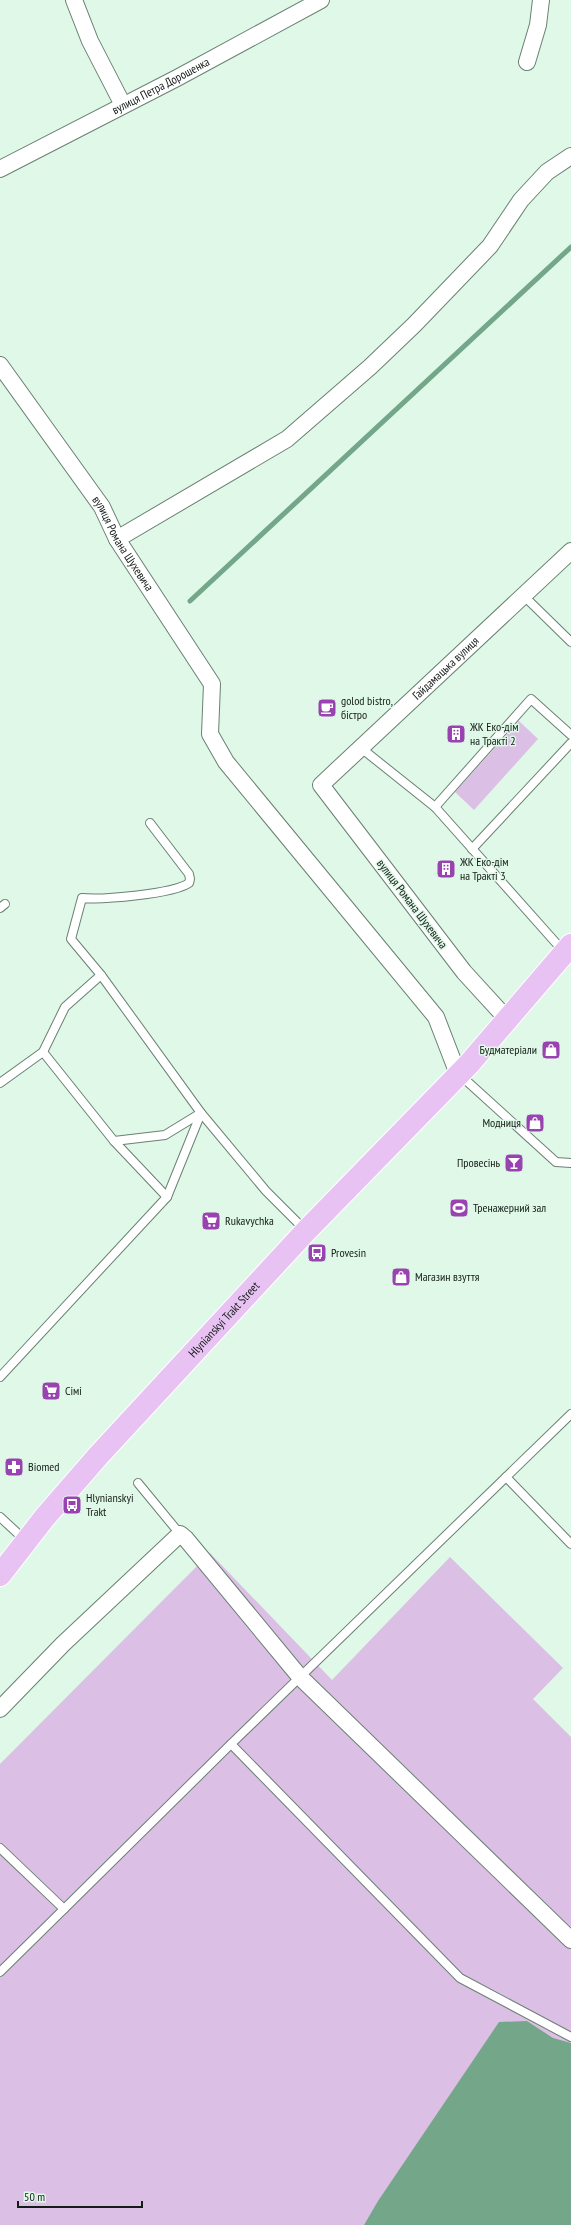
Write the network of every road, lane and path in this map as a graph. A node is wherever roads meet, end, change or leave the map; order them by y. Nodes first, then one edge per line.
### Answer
1 (74, 0) edge
2 (321, 0) edge
3 (541, 0) edge
4 (527, 62) dead end
5 (123, 105) junction
6 (571, 156) edge
7 (0, 169) edge
8 (0, 365) edge
9 (117, 539) junction
10 (571, 551) edge
11 (524, 596) junction
12 (571, 642) edge
13 (571, 735) edge
14 (571, 743) edge
15 (361, 748) junction
16 (321, 785) joint
17 (435, 808) junction
18 (150, 823) dead end
19 (472, 849) junction
20 (568, 949) edge
21 (101, 975) junction
22 (507, 1020) junction
23 (43, 1052) junction
24 (464, 1069) junction
25 (1, 1080) edge
26 (201, 1113) junction
27 (114, 1141) junction
28 (571, 1163) edge
29 (167, 1197) junction
30 (306, 1231) junction
31 (0, 1377) edge
32 (571, 1414) edge
33 (506, 1477) junction
34 (138, 1483) dead end
35 (0, 1517) edge
36 (180, 1534) junction
37 (26, 1541) junction
38 (571, 1544) edge
39 (0, 1575) edge
40 (300, 1677) junction
41 (0, 1709) edge
42 (231, 1744) junction
43 (0, 1848) edge
44 (64, 1909) junction
45 (571, 1940) edge
46 (0, 1972) edge
47 (571, 2037) edge

1 - 5 street
2 - 5 street, вулиця Петра Дорошенка
3 - 4 street
5 - 7 street, вулиця Петра Дорошенка
6 - 9 street
8 - 9 street, вулиця Романа Шухевича
9 - 24 street, вулиця Романа Шухевича
10 - 11 street, Гайдамацька вулиця
11 - 12 lane
11 - 15 street, Гайдамацька вулиця
13 - 17 lane
14 - 19 lane
15 - 16 street, Гайдамацька вулиця
15 - 17 lane
16 - 22 street, вулиця Романа Шухевича
17 - 19 lane
18 - 21 lane
19 - 20 lane
20 - 22 main road, Hlynianskyi Trakt Street
21 - 23 lane
21 - 26 lane
22 - 24 main road, Hlynianskyi Trakt Street
23 - 25 lane
23 - 27 lane
24 - 28 lane
24 - 30 main road, Hlynianskyi Trakt Street
26 - 27 lane
26 - 29 lane
26 - 30 lane
27 - 29 lane
29 - 31 lane
30 - 37 main road, Hlynianskyi Trakt Street
32 - 33 lane
33 - 38 lane
33 - 40 lane
34 - 36 lane
35 - 37 lane
36 - 40 street
36 - 41 street
37 - 39 main road, Hlynianskyi Trakt Street
40 - 42 lane
40 - 45 street
42 - 44 lane
42 - 47 lane
43 - 44 lane
44 - 46 lane

